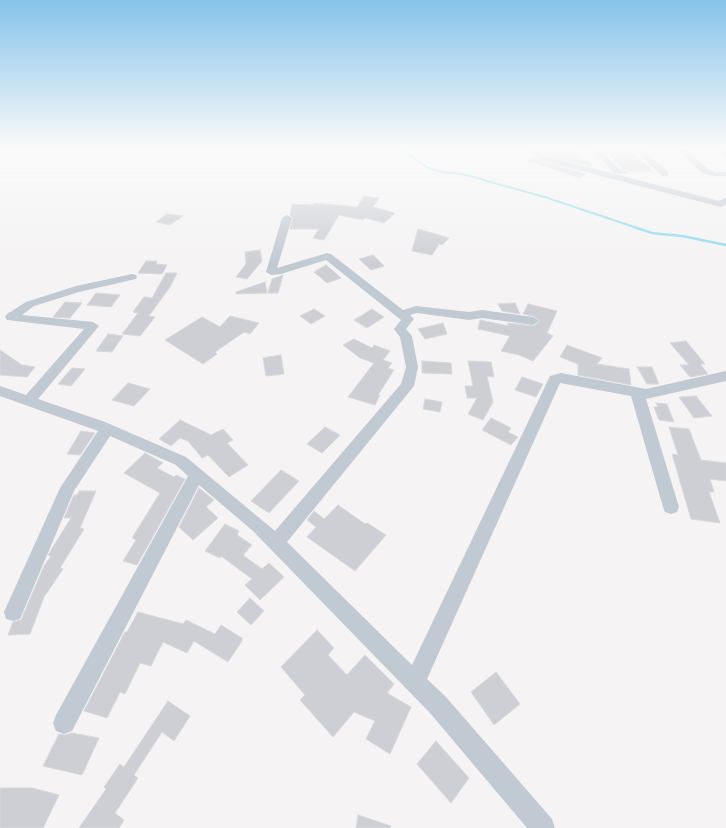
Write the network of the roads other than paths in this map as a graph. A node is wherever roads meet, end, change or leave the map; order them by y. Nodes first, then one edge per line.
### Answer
1 (653, 187) edge
2 (726, 200) edge
3 (287, 218) dead end
4 (132, 277) dead end
5 (402, 314) junction
6 (533, 321) dead end
7 (726, 376) edge
8 (0, 391) edge
9 (637, 393) junction
10 (28, 401) junction
11 (107, 429) junction
12 (197, 474) junction
13 (671, 507) dead end
14 (276, 543) junction
15 (13, 612) dead end
16 (415, 682) junction
17 (64, 723) dead end
18 (543, 828) edge

1 - 2 street
3 - 5 street
4 - 10 street
5 - 6 street
5 - 14 street
7 - 9 street
8 - 10 street
9 - 13 street
9 - 16 street
10 - 11 street
11 - 12 street
11 - 15 street
12 - 14 street
12 - 17 street
14 - 16 street
16 - 18 street

